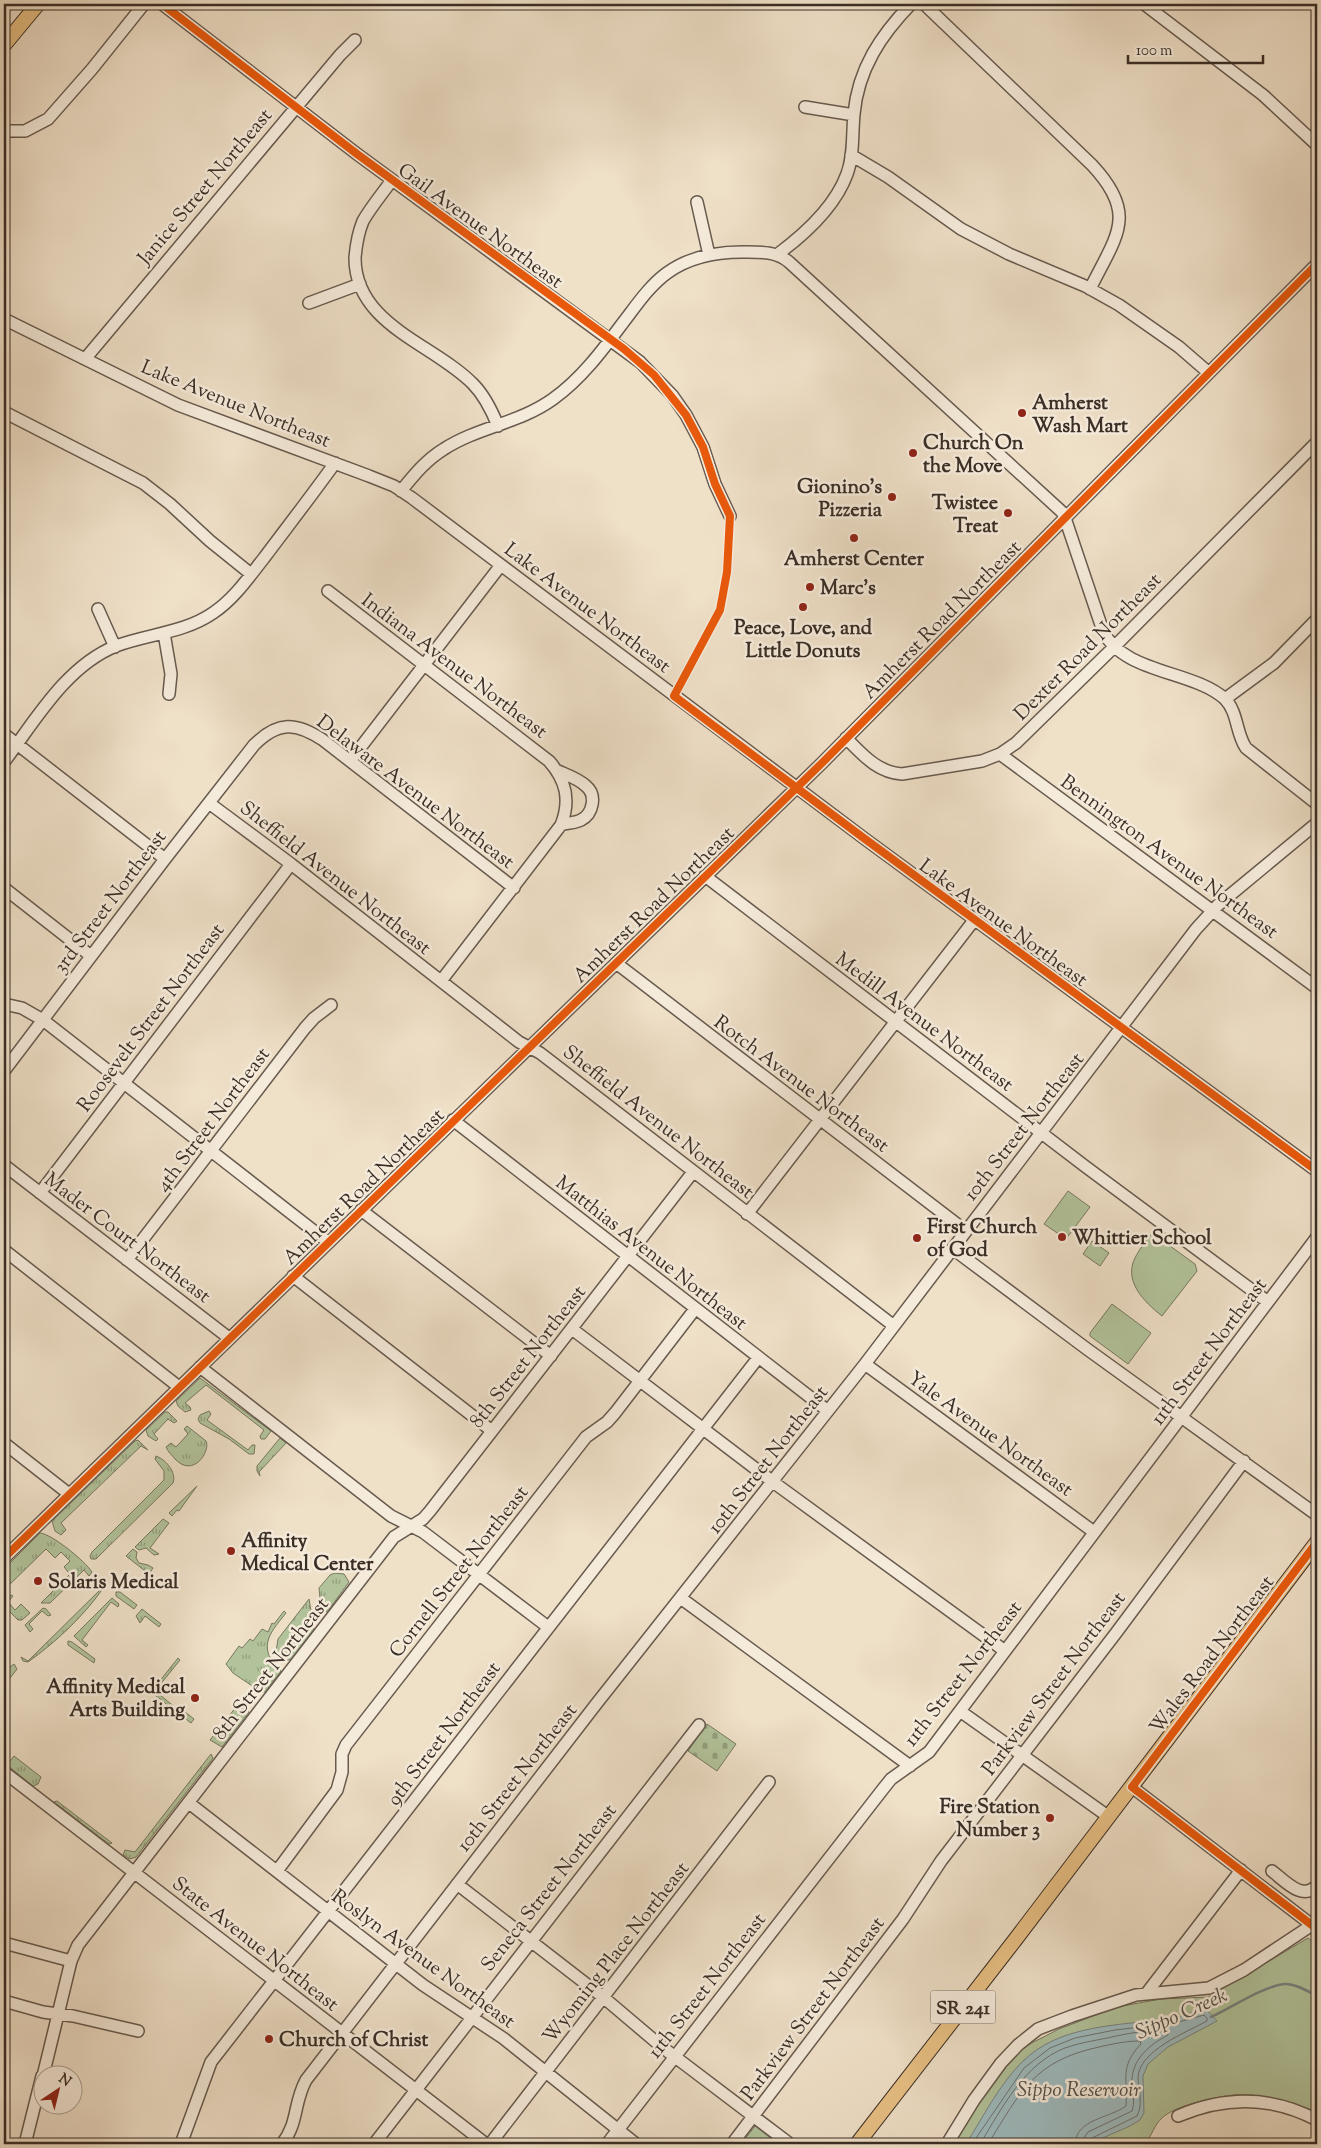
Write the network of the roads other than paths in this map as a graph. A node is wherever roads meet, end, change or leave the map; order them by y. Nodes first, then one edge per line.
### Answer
1 (38, 4) edge
2 (144, 4) edge
3 (162, 4) edge
4 (911, 4) edge
5 (924, 4) edge
6 (1144, 4) edge
7 (355, 40) dead end
8 (4, 44) edge
9 (295, 107) junction
10 (805, 107) dead end
11 (854, 115) junction
12 (4, 131) edge
13 (1317, 145) edge
14 (852, 155) junction
15 (392, 180) junction
16 (697, 202) dead end
17 (778, 254) junction
18 (709, 255) junction
19 (1317, 264) edge
20 (360, 284) junction
21 (1090, 289) junction
22 (309, 303) dead end
23 (4, 318) edge
24 (611, 340) junction
25 (85, 359) junction
26 (1209, 373) junction
27 (4, 412) edge
28 (498, 426) junction
29 (1317, 442) edge
30 (335, 463) junction
31 (401, 491) junction
32 (730, 516) dead end
33 (1065, 518) junction
34 (501, 565) junction
35 (251, 574) junction
36 (328, 591) dead end
37 (98, 609) dead end
38 (1317, 619) edge
39 (164, 633) junction
40 (115, 647) junction
41 (1114, 647) junction
42 (424, 665) junction
43 (169, 694) dead end
44 (1225, 699) junction
45 (4, 734) edge
46 (846, 738) junction
47 (17, 744) junction
48 (1000, 754) junction
49 (246, 756) joint
50 (350, 761) junction
51 (4, 762) edge
52 (558, 770) junction
53 (796, 788) junction
54 (209, 802) junction
55 (1317, 804) edge
56 (1317, 823) edge
57 (561, 825) junction
58 (165, 859) junction
59 (291, 864) junction
60 (705, 876) junction
61 (4, 888) edge
62 (514, 888) junction
63 (1212, 911) junction
64 (975, 919) junction
65 (91, 956) junction
66 (616, 963) junction
67 (441, 981) junction
68 (1317, 988) edge
69 (4, 1004) edge
70 (331, 1005) dead end
71 (42, 1020) junction
72 (895, 1023) junction
73 (1122, 1029) junction
74 (529, 1048) junction
75 (4, 1071) edge
76 (123, 1084) junction
77 (454, 1120) junction
78 (820, 1120) junction
79 (1041, 1133) junction
80 (210, 1151) junction
81 (4, 1164) edge
82 (1317, 1171) edge
83 (693, 1172) junction
84 (40, 1193) junction
85 (361, 1210) junction
86 (747, 1214) junction
87 (966, 1231) junction
88 (1317, 1237) edge
89 (328, 1242) junction
90 (953, 1249) junction
91 (4, 1250) edge
92 (628, 1257) junction
93 (127, 1260) junction
94 (293, 1276) junction
95 (1268, 1302) junction
96 (695, 1309) junction
97 (894, 1326) junction
98 (572, 1329) junction
99 (230, 1338) junction
100 (551, 1356) junction
101 (758, 1358) junction
102 (865, 1364) junction
103 (200, 1367) junction
104 (639, 1381) junction
105 (179, 1387) junction
106 (828, 1411) junction
107 (1182, 1417) junction
108 (702, 1429) junction
109 (492, 1432) junction
110 (4, 1443) edge
111 (1244, 1461) junction
112 (773, 1482) junction
113 (69, 1494) junction
114 (1317, 1515) edge
115 (411, 1526) junction
116 (1094, 1532) junction
117 (1317, 1542) edge
118 (4, 1558) edge
119 (479, 1575) junction
120 (682, 1599) junction
121 (548, 1627) junction
122 (1005, 1651) junction
123 (960, 1711) junction
124 (699, 1725) dead end
125 (1021, 1755) junction
126 (910, 1766) junction
127 (4, 1772) edge
128 (769, 1782) dead end
129 (1132, 1787) junction
130 (189, 1803) junction
131 (1109, 1817) junction
132 (1241, 1870) junction
133 (277, 1871) junction
134 (1272, 1871) dead end
135 (134, 1872) junction
136 (457, 1884) junction
137 (1317, 1885) edge
138 (329, 1910) junction
139 (1315, 1927) edge
140 (530, 1940) junction
141 (4, 1943) edge
142 (71, 1961) junction
143 (396, 1964) junction
144 (274, 1980) junction
145 (1146, 1994) junction
146 (603, 1997) junction
147 (4, 2001) edge
148 (57, 2014) junction
149 (471, 2018) junction
150 (138, 2031) dead end
151 (342, 2033) junction
152 (675, 2056) junction
153 (45, 2066) edge
154 (546, 2073) junction
155 (414, 2089) junction
156 (32, 2116) edge
157 (1178, 2116) dead end
158 (754, 2117) junction
159 (1317, 2120) edge
160 (617, 2130) junction
161 (25, 2144) edge
162 (181, 2144) edge
163 (282, 2144) edge
164 (374, 2144) edge
165 (488, 2144) edge
166 (607, 2144) edge
167 (636, 2144) edge
168 (732, 2144) edge
169 (790, 2144) edge
170 (856, 2144) edge
171 (947, 2144) edge

1 - 8 main road
2 - 12 street
3 - 9 street, Gail Avenue Northeast
4 - 11 street
5 - 21 street
6 - 13 street
7 - 9 street, Janice Street Northeast
9 - 15 street, Gail Avenue Northeast
9 - 25 street, Janice Street Northeast
10 - 11 street
11 - 14 street
14 - 17 street
14 - 21 street
15 - 20 street
15 - 24 street, Gail Avenue Northeast
16 - 18 street
17 - 18 street
17 - 33 street
18 - 24 street
19 - 26 street, Amherst Road Northeast
20 - 22 street
20 - 28 street
21 - 26 street
23 - 25 street, Lake Avenue Northeast
24 - 28 street
24 - 32 street, Gail Avenue Northeast
25 - 30 street, Lake Avenue Northeast
26 - 33 street, Amherst Road Northeast
27 - 35 street
28 - 31 street
29 - 41 street, Dexter Road Northeast
30 - 31 street, Lake Avenue Northeast
30 - 35 street
31 - 34 street, Lake Avenue Northeast
33 - 41 street
33 - 46 street, Amherst Road Northeast
34 - 42 street
34 - 53 street, Lake Avenue Northeast
35 - 39 street
36 - 42 street, Indiana Avenue Northeast
37 - 40 street
38 - 44 street
39 - 40 street
39 - 43 street
40 - 47 street
41 - 44 street
41 - 48 street, Dexter Road Northeast
42 - 50 street
42 - 52 street, Indiana Avenue Northeast
44 - 55 street
45 - 47 street
46 - 48 street, Dexter Road Northeast
46 - 53 street, Amherst Road Northeast
47 - 51 street
47 - 58 street
48 - 63 street, Bennington Avenue Northeast
49 - 50 street, Delaware Avenue Northeast
49 - 54 street, 3rd Street Northeast
50 - 62 street, Delaware Avenue Northeast
52 - 57 street, Indiana Avenue Northeast
52 - 57 street, Indiana Avenue Northeast
53 - 60 street, Amherst Road Northeast
53 - 64 street, Lake Avenue Northeast
54 - 58 street, 3rd Street Northeast
54 - 59 street, Sheffield Avenue Northeast
56 - 63 street, 10th Street Northeast
57 - 62 street
58 - 65 street, 3rd Street Northeast
59 - 67 street, Sheffield Avenue Northeast
59 - 76 street, Roosevelt Street Northeast
60 - 66 street, Amherst Road Northeast
60 - 72 street, Medill Avenue Northeast
61 - 65 street
62 - 67 street
63 - 68 street, Bennington Avenue Northeast
63 - 73 street, 10th Street Northeast
64 - 72 street
64 - 73 street, Lake Avenue Northeast
65 - 71 street, 3rd Street Northeast
66 - 74 street, Amherst Road Northeast
66 - 78 street, Rotch Avenue Northeast
67 - 74 street, Sheffield Avenue Northeast
69 - 71 street
70 - 80 street, 4th Street Northeast
71 - 75 street, 3rd Street Northeast
71 - 76 street
72 - 78 street
72 - 79 street, Medill Avenue Northeast
73 - 79 street, 10th Street Northeast
73 - 82 street, Lake Avenue Northeast
74 - 77 street, Amherst Road Northeast
74 - 83 street, Sheffield Avenue Northeast
76 - 80 street
76 - 84 street, Roosevelt Street Northeast
77 - 85 street, Amherst Road Northeast
77 - 92 street, Matthias Avenue Northeast
78 - 86 street
78 - 87 street, Rotch Avenue Northeast
79 - 87 street, 10th Street Northeast
79 - 95 street, Medill Avenue Northeast
80 - 89 street
80 - 93 street, 4th Street Northeast
81 - 84 street, Mader Court Northeast
83 - 86 street, Sheffield Avenue Northeast
83 - 92 street, 8th Street Northeast
84 - 93 street, Mader Court Northeast
85 - 89 street, Amherst Road Northeast
85 - 100 street
86 - 97 street, Sheffield Avenue Northeast
87 - 90 street, 10th Street Northeast
88 - 95 street, 11th Street Northeast
89 - 94 street, Amherst Road Northeast
90 - 97 street, 10th Street Northeast
90 - 107 street
91 - 105 street
92 - 96 street, Matthias Avenue Northeast
92 - 98 street, 8th Street Northeast
93 - 99 street, Mader Court Northeast
94 - 99 street, Amherst Road Northeast
94 - 109 street
95 - 107 street, 11th Street Northeast
96 - 101 street, Matthias Avenue Northeast
96 - 104 street, Cornell Street Northeast
97 - 102 street, 10th Street Northeast
98 - 100 street, 8th Street Northeast
98 - 104 street
99 - 103 street, Amherst Road Northeast
100 - 109 street, 8th Street Northeast
101 - 106 street, Matthias Avenue Northeast
101 - 108 street, 9th Street Northeast
102 - 106 street, 10th Street Northeast
102 - 116 street, Yale Avenue Northeast
103 - 105 street, Amherst Road Northeast
103 - 115 street
104 - 108 street
104 - 119 street, Cornell Street Northeast
105 - 113 street, Amherst Road Northeast
106 - 112 street, 10th Street Northeast
107 - 111 street
107 - 116 street, 11th Street Northeast
108 - 112 street
108 - 121 street, 9th Street Northeast
109 - 115 street, 8th Street Northeast
110 - 113 street
111 - 114 street
111 - 125 street, Parkview Street Northeast
112 - 120 street, 10th Street Northeast
112 - 122 street
113 - 118 street, Amherst Road Northeast
115 - 119 street
115 - 130 street, 8th Street Northeast
116 - 122 street, 11th Street Northeast
117 - 129 main road, Wales Road Northeast / SR 241
119 - 121 street
119 - 133 street, Cornell Street Northeast
120 - 126 street
120 - 136 street, 10th Street Northeast
121 - 138 street, 9th Street Northeast
122 - 123 street, 11th Street Northeast
123 - 125 street
123 - 126 street, 11th Street Northeast
124 - 140 street, Seneca Street Northeast
125 - 131 street
125 - 158 street, Parkview Street Northeast
126 - 152 street, 11th Street Northeast
127 - 135 street, State Avenue Northeast
128 - 146 street, Wyoming Place Northeast
129 - 131 main road, Wales Road Northeast / SR 241
129 - 132 street
130 - 133 street, Roslyn Avenue Northeast
130 - 135 street, 8th Street Northeast
131 - 170 main road, Wales Road Northeast / SR 241
132 - 139 street
132 - 145 street
133 - 138 street, Roslyn Avenue Northeast
134 - 137 street
135 - 142 street, 8th Street Northeast
135 - 144 street, State Avenue Northeast
136 - 140 street
136 - 143 street, 10th Street Northeast
138 - 143 street, Roslyn Avenue Northeast
138 - 144 street, 9th Street Northeast
139 - 145 street
140 - 146 street
140 - 149 street, Seneca Street Northeast
141 - 142 street
142 - 148 street, 8th Street Northeast
143 - 149 street, Roslyn Avenue Northeast
143 - 151 street, 10th Street Northeast
144 - 151 street, State Avenue Northeast
144 - 162 street, 9th Street Northeast
145 - 171 street
146 - 152 street
146 - 154 street, Wyoming Place Northeast
147 - 148 street
148 - 150 street
148 - 153 street, 8th Street Northeast
149 - 154 street, Roslyn Avenue Northeast
149 - 155 street, Seneca Street Northeast
151 - 155 street, State Avenue Northeast
151 - 163 street, 10th Street Northeast
152 - 158 street
152 - 160 street, 11th Street Northeast
154 - 160 street, Roslyn Avenue Northeast
154 - 165 street, Wyoming Place Northeast
155 - 164 street, Seneca Street Northeast
155 - 165 street, State Avenue Northeast
156 - 161 street, 8th Street Northeast
157 - 159 street
158 - 168 street, Parkview Street Northeast
158 - 169 street
160 - 166 street, 11th Street Northeast
160 - 167 street, Roslyn Avenue Northeast

